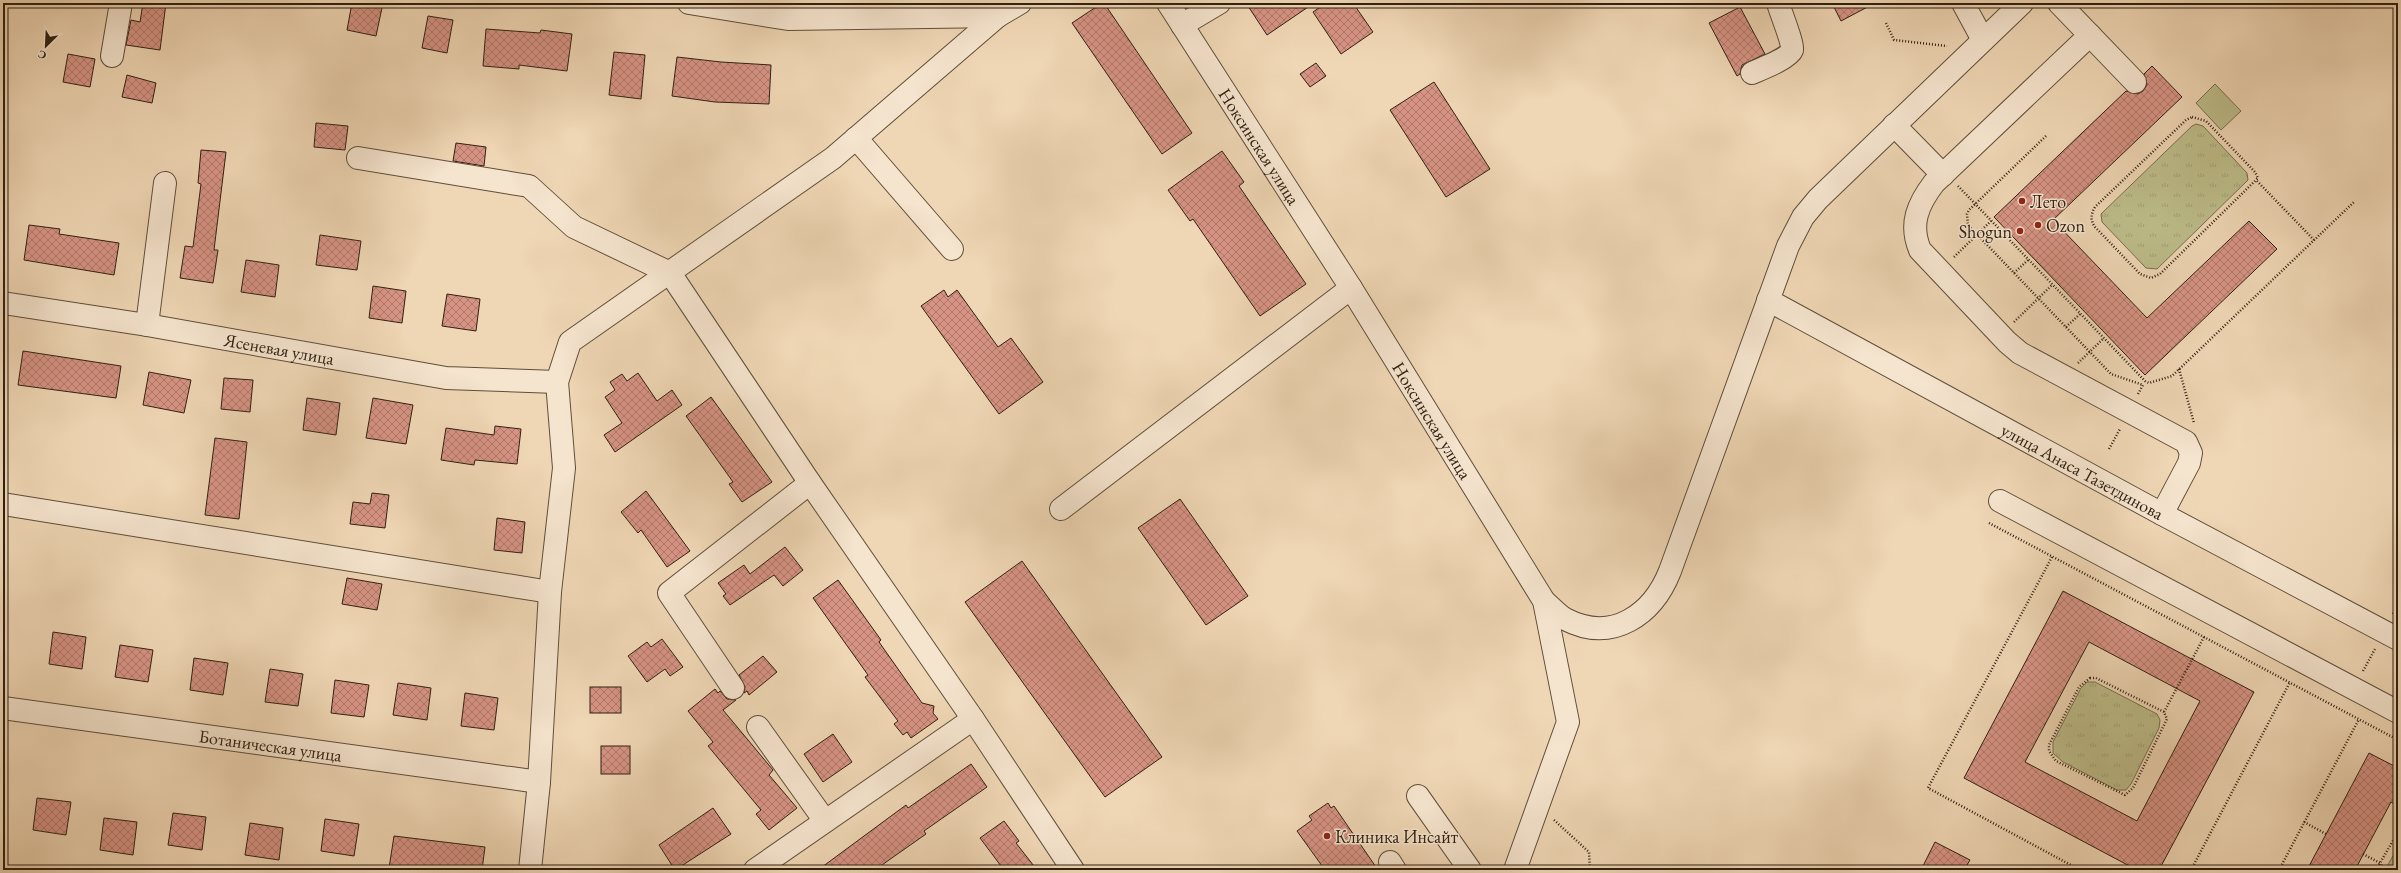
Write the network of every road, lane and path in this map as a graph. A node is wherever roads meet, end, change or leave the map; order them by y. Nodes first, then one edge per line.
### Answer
1 (121, 3) edge
2 (689, 3) edge
3 (1020, 3) edge
4 (1168, 3) edge
5 (1219, 3) edge
6 (1778, 3) edge
7 (1963, 3) edge
8 (2022, 3) edge
9 (2059, 3) edge
10 (841, 10) edge
11 (998, 16) junction
12 (1886, 23) dead end
13 (1182, 25) junction
14 (2090, 35) junction
15 (1983, 40) junction
16 (1948, 46) dead end
17 (112, 56) dead end
18 (1752, 74) dead end
19 (2135, 82) dead end
20 (1894, 125) junction
21 (2046, 136) dead end
22 (856, 138) junction
23 (358, 158) dead end
24 (1944, 174) junction
25 (2257, 181) junction
26 (165, 183) dead end
27 (2355, 201) dead end
28 (1975, 204) junction
29 (1991, 221) junction
30 (1977, 234) junction
31 (2314, 240) junction
32 (952, 249) dead end
33 (2028, 260) junction
34 (1940, 270) junction
35 (670, 273) junction
36 (2014, 273) junction
37 (2052, 285) junction
38 (1351, 288) junction
39 (2038, 298) junction
40 (1768, 300) junction
41 (3, 303) edge
42 (2080, 314) junction
43 (147, 325) junction
44 (2066, 327) junction
45 (2000, 334) junction
46 (2104, 338) junction
47 (2090, 352) junction
48 (2179, 369) junction
49 (2063, 376) junction
50 (557, 382) junction
51 (2143, 386) dead end
52 (2191, 453) junction
53 (810, 483) junction
54 (2000, 501) dead end
55 (3, 504) edge
56 (1061, 509) dead end
57 (2162, 514) junction
58 (1989, 523) dead end
59 (2052, 557) junction
60 (550, 592) junction
61 (1544, 601) junction
62 (2398, 604) edge
63 (2391, 635) edge
64 (2204, 637) junction
65 (2290, 682) junction
66 (733, 688) dead end
67 (2354, 688) junction
68 (3, 708) edge
69 (2342, 710) junction
70 (2164, 712) junction
71 (2398, 712) edge
72 (973, 719) junction
73 (2359, 719) junction
74 (758, 727) dead end
75 (2398, 740) edge
76 (539, 782) junction
77 (1418, 796) dead end
78 (1539, 806) junction
79 (825, 821) junction
80 (2304, 822) junction
81 (2398, 832) edge
82 (2326, 834) dead end
83 (2363, 854) dead end
84 (2380, 863) junction
85 (530, 870) edge
86 (755, 870) edge
87 (1073, 870) edge
88 (1470, 870) edge
89 (1515, 870) edge
90 (1590, 870) edge
91 (2080, 870) edge
92 (2191, 870) edge
93 (2279, 870) edge
94 (2376, 870) edge
95 (2384, 870) edge

1 - 17 street
2 - 10 street
3 - 11 street
4 - 13 street, Ноксинская улица
5 - 13 street
6 - 18 street
7 - 15 street
8 - 15 street
9 - 14 street
10 - 11 street
11 - 22 street
12 - 16 path
13 - 38 street, Ноксинская улица
14 - 19 street
14 - 24 street
15 - 20 street
20 - 24 street
20 - 40 street
21 - 28 path
22 - 32 street
22 - 35 street
23 - 35 street
24 - 28 path
24 - 34 street
25 - 25 path
25 - 31 path
26 - 43 street
27 - 31 path
28 - 29 path
28 - 30 path
29 - 30 path
29 - 33 path
30 - 34 path
30 - 36 path
31 - 48 path
33 - 36 path
33 - 37 path
34 - 45 street
35 - 50 street
35 - 53 street
36 - 39 path
37 - 39 path
37 - 42 path
38 - 56 street
38 - 61 street, Ноксинская улица
39 - 44 path
39 - 45 path
40 - 57 street, улица Анаса Тазетдинова
40 - 61 street
41 - 43 street, Ясеневая улица
42 - 44 path
42 - 46 path
43 - 50 street, Ясеневая улица
44 - 47 path
45 - 49 street
46 - 47 path
46 - 48 path
47 - 49 path
47 - 51 path
48 - 52 path
49 - 52 street
50 - 60 street
52 - 57 street
53 - 66 street
53 - 72 street
54 - 67 street
55 - 60 street
57 - 63 street, улица Анаса Тазетдинова
58 - 59 path
59 - 64 path
59 - 91 path
60 - 76 street
61 - 78 street, Ноксинская улица
62 - 63 path
63 - 67 path
64 - 65 path
64 - 70 path
65 - 69 path
65 - 92 path
67 - 69 path
67 - 71 street
68 - 76 street, Ботаническая улица
69 - 73 path
70 - 70 path
72 - 79 street
72 - 87 street
73 - 75 path
73 - 80 path
74 - 79 street
76 - 85 street
77 - 88 street
78 - 89 street, Ноксинская улица
78 - 90 path
79 - 86 street
80 - 82 path
80 - 93 path
81 - 84 path
83 - 84 path
84 - 94 path
84 - 95 path

